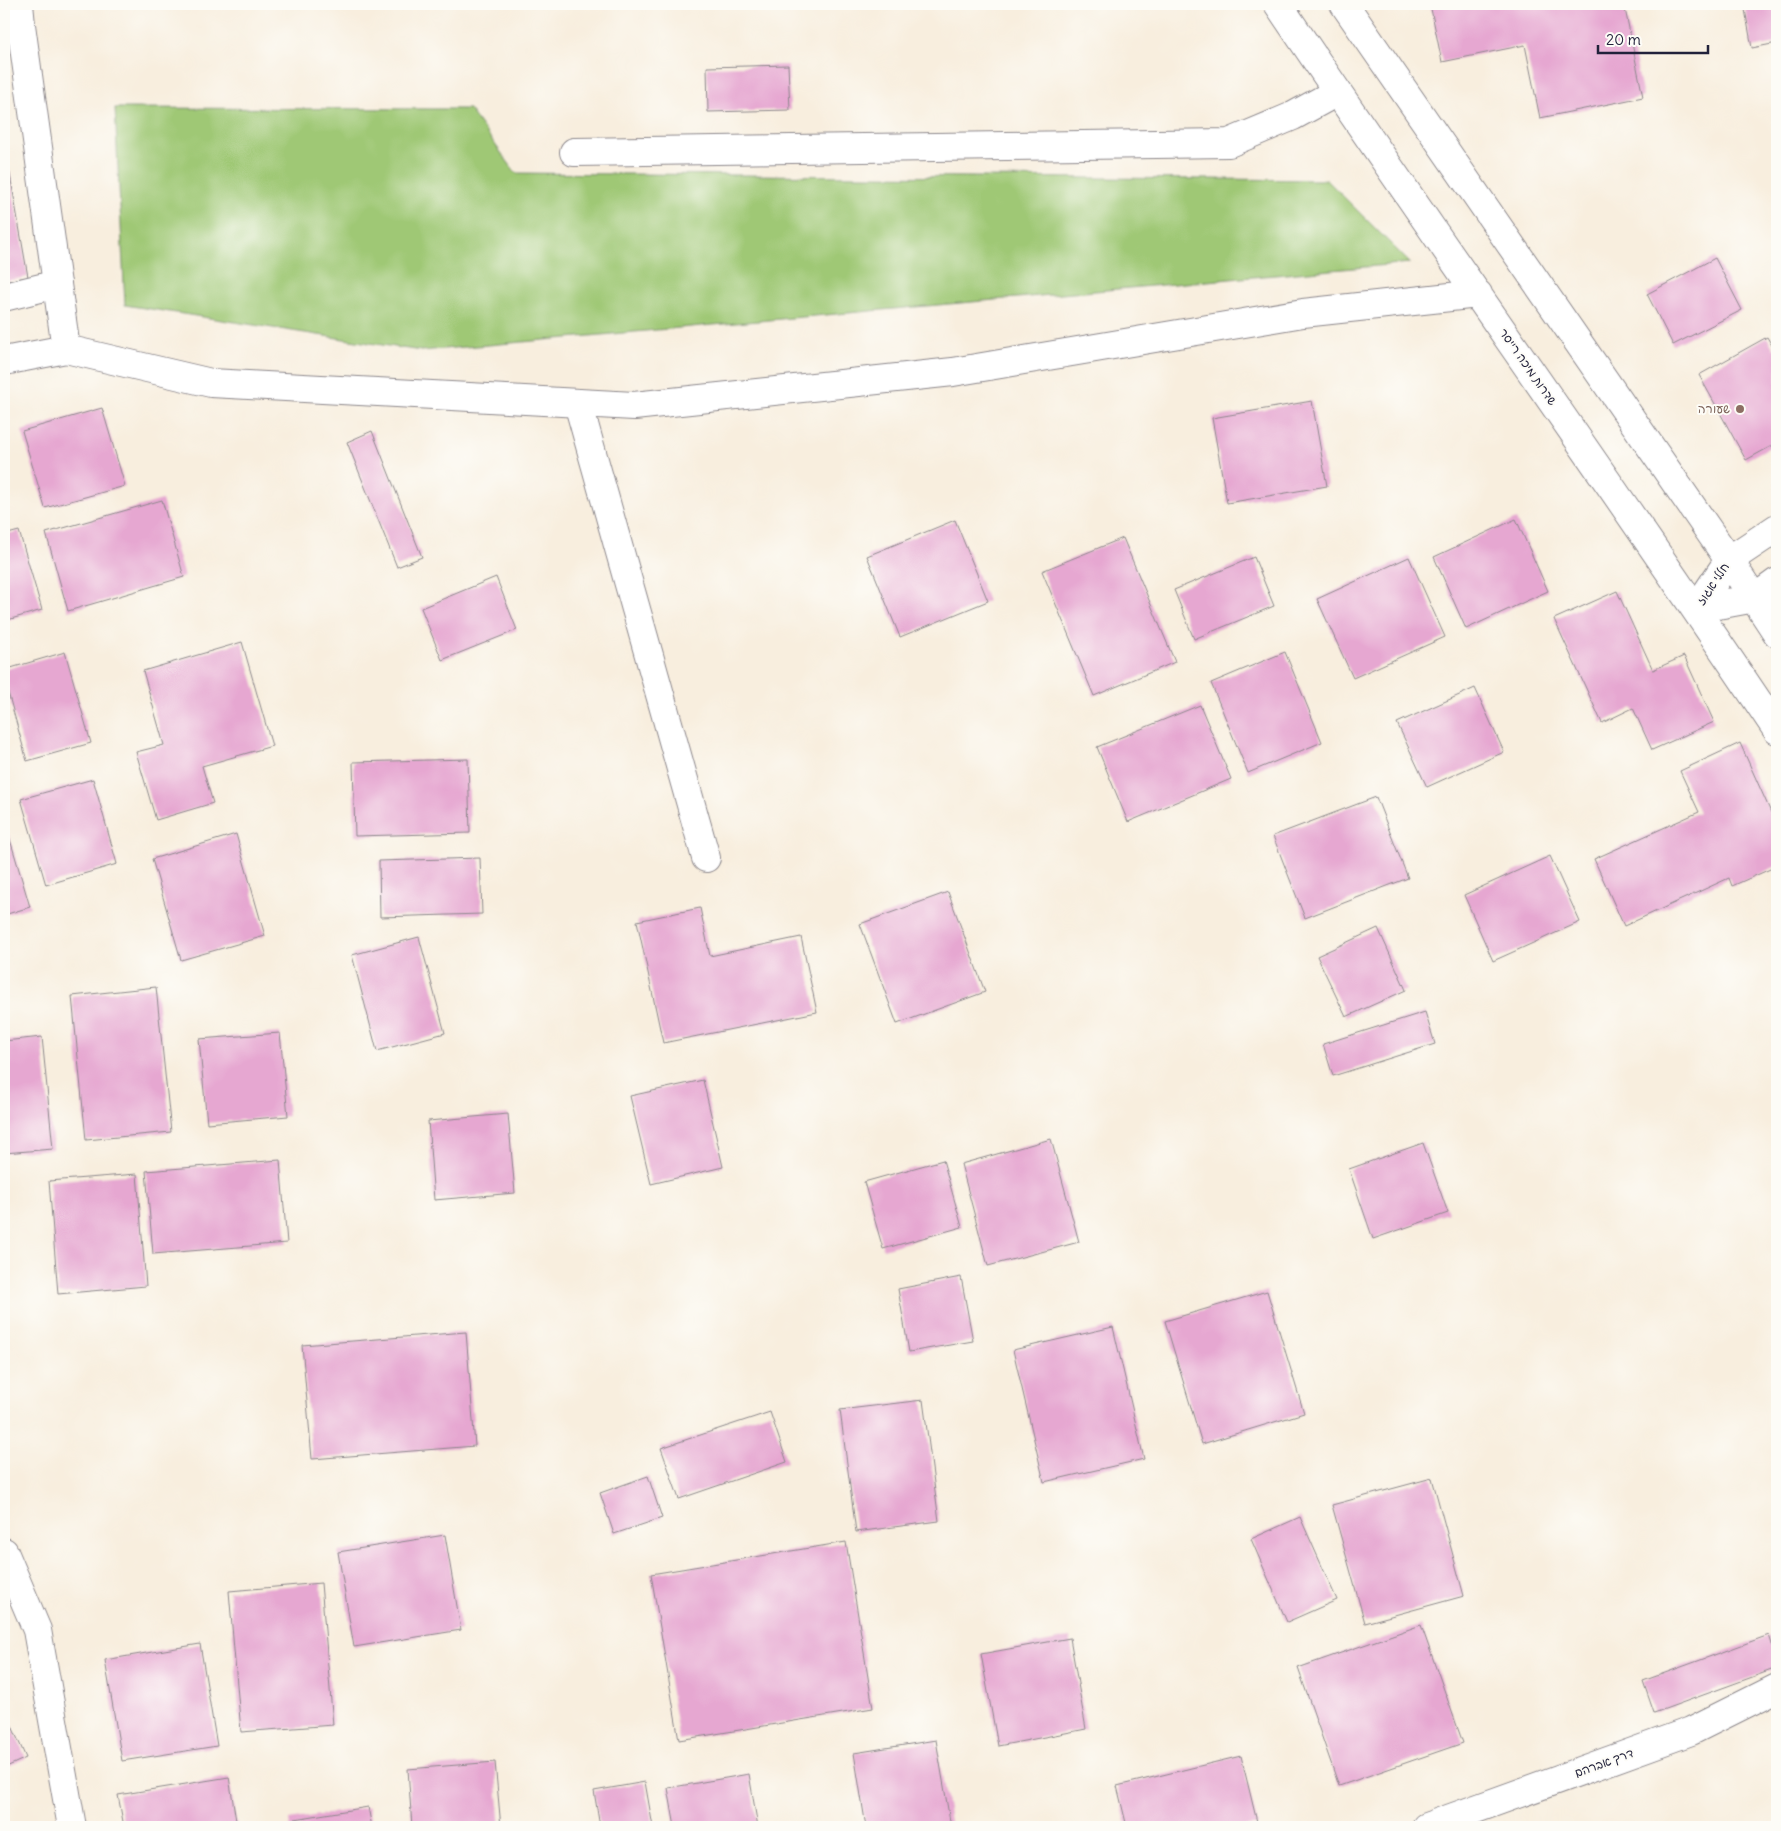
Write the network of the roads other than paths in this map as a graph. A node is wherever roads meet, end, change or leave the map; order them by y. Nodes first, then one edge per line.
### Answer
1 (1278, 4) edge
2 (1344, 4) edge
3 (15, 19) edge
4 (1337, 92) junction
5 (574, 152) dead end
6 (57, 284) junction
7 (1478, 294) junction
8 (4, 297) edge
9 (66, 349) junction
10 (4, 361) edge
11 (578, 403) junction
12 (1777, 528) edge
13 (1730, 560) junction
14 (1777, 582) edge
15 (1755, 598) junction
16 (1696, 609) junction
17 (1777, 633) edge
18 (1777, 730) edge
19 (706, 858) dead end
20 (4, 1552) edge
21 (1777, 1688) edge
22 (72, 1827) edge
23 (1426, 1827) edge

1 - 4 street, שדרות מיכה רייסר
2 - 13 street
3 - 6 street
4 - 5 street
4 - 7 street, שדרות מיכה רייסר
6 - 8 street
6 - 9 street
7 - 11 street
7 - 16 street, שדרות מיכה רייסר
9 - 10 street
9 - 11 street
11 - 19 street
12 - 13 street, חללי אגוז
13 - 15 street
13 - 16 street, חללי אגוז
14 - 15 street, חללי אגוז
15 - 16 street, חללי אגוז
15 - 17 street
16 - 18 street, שדרות מיכה רייסר
20 - 22 street
21 - 23 street, דרך אברהם

